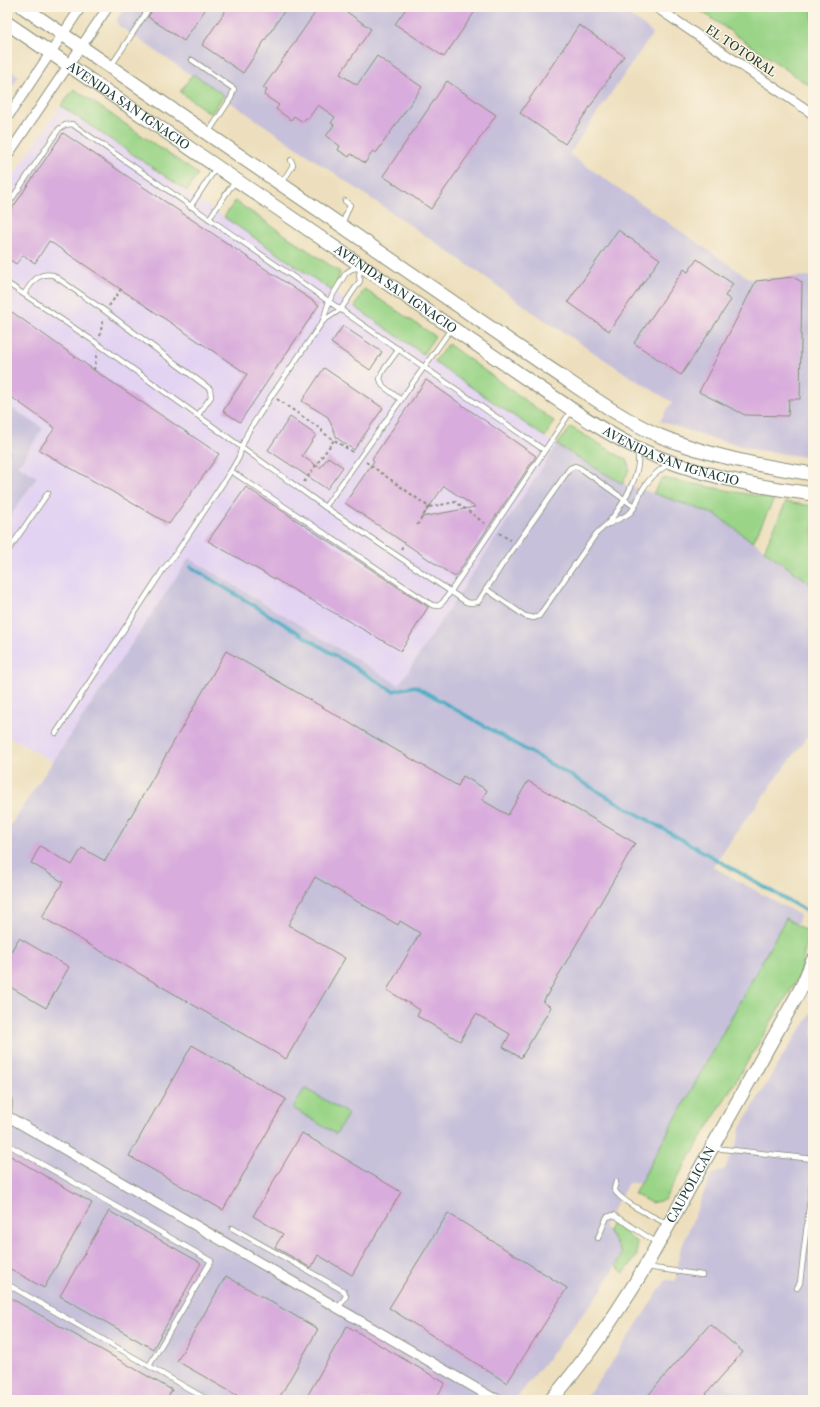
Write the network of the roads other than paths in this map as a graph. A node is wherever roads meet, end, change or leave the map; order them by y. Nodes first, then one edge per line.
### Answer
1 (23, 7) edge
2 (81, 7) edge
3 (108, 7) edge
4 (150, 7) edge
5 (656, 7) edge
6 (7, 23) edge
7 (63, 34) junction
8 (81, 47) junction
9 (51, 53) junction
10 (192, 60) dead end
11 (68, 65) junction
12 (110, 67) junction
13 (171, 109) junction
14 (813, 114) edge
15 (7, 118) edge
16 (158, 126) junction
17 (207, 134) junction
18 (7, 156) edge
19 (291, 160) dead end
20 (216, 166) junction
21 (237, 181) junction
22 (281, 185) junction
23 (345, 201) dead end
24 (7, 206) edge
25 (190, 207) junction
26 (209, 219) junction
27 (341, 226) junction
28 (362, 266) junction
29 (7, 283) edge
30 (24, 294) junction
31 (329, 301) junction
32 (341, 309) junction
33 (323, 321) junction
34 (452, 328) junction
35 (495, 330) junction
36 (400, 349) junction
37 (482, 349) junction
38 (424, 366) junction
39 (549, 368) junction
40 (536, 386) junction
41 (400, 400) junction
42 (572, 410) junction
43 (198, 415) junction
44 (242, 446) junction
45 (636, 447) junction
46 (544, 450) junction
47 (672, 462) junction
48 (231, 471) junction
49 (798, 472) junction
50 (813, 474) edge
51 (797, 492) junction
52 (48, 493) dead end
53 (813, 494) edge
54 (624, 499) junction
55 (325, 506) junction
56 (635, 506) junction
57 (607, 524) junction
58 (7, 552) edge
59 (486, 589) junction
60 (451, 591) junction
61 (56, 733) dead end
62 (813, 960) edge
63 (7, 1101) edge
64 (7, 1109) edge
65 (7, 1116) edge
66 (7, 1144) edge
67 (712, 1148) junction
68 (813, 1159) edge
69 (813, 1174) edge
70 (616, 1182) dead end
71 (668, 1224) junction
72 (232, 1228) dead end
73 (598, 1238) dead end
74 (657, 1243) junction
75 (645, 1267) junction
76 (702, 1275) dead end
77 (7, 1284) edge
78 (797, 1288) dead end
79 (338, 1309) junction
80 (149, 1366) junction
81 (492, 1399) edge
82 (208, 1400) edge
83 (501, 1400) edge
84 (551, 1400) edge

1 - 7 main road, AVENIDA SAN IGNACIO
2 - 7 street
3 - 8 street
4 - 12 lane
5 - 14 street, EL TOTORAL
6 - 9 main road, AVENIDA SAN IGNACIO
7 - 8 main road, AVENIDA SAN IGNACIO
7 - 9 street
8 - 11 street
8 - 12 main road, AVENIDA SAN IGNACIO
9 - 11 main road, AVENIDA SAN IGNACIO
9 - 15 street
10 - 17 lane
11 - 16 main road, AVENIDA SAN IGNACIO
11 - 18 street
12 - 13 main road, AVENIDA SAN IGNACIO
13 - 16 main road
13 - 17 main road, AVENIDA SAN IGNACIO
16 - 20 main road, AVENIDA SAN IGNACIO
17 - 22 main road, AVENIDA SAN IGNACIO
19 - 22 lane
20 - 21 main road, AVENIDA SAN IGNACIO
20 - 25 lane
21 - 26 lane
21 - 28 main road, AVENIDA SAN IGNACIO
22 - 27 main road, AVENIDA SAN IGNACIO
23 - 27 lane
24 - 25 lane
25 - 26 lane
26 - 31 lane
27 - 35 main road, AVENIDA SAN IGNACIO
28 - 31 lane
28 - 32 lane
28 - 34 main road, AVENIDA SAN IGNACIO
29 - 30 lane
30 - 43 lane
30 - 43 lane
31 - 32 lane
31 - 33 lane
32 - 33 lane
32 - 36 lane
33 - 44 lane
34 - 37 main road, AVENIDA SAN IGNACIO
34 - 38 lane
35 - 37 main road
35 - 39 main road, AVENIDA SAN IGNACIO
36 - 38 lane
36 - 41 lane
37 - 40 main road, AVENIDA SAN IGNACIO
38 - 41 lane
38 - 46 lane
39 - 40 main road
39 - 49 main road, AVENIDA SAN IGNACIO
40 - 42 main road, AVENIDA SAN IGNACIO
41 - 55 lane
42 - 45 main road, AVENIDA SAN IGNACIO
42 - 46 lane
43 - 44 lane
44 - 48 lane
44 - 55 lane
45 - 47 main road, AVENIDA SAN IGNACIO
45 - 54 lane
46 - 60 lane
47 - 51 main road, AVENIDA SAN IGNACIO
47 - 56 lane
48 - 60 lane
48 - 61 lane
49 - 50 main road, AVENIDA SAN IGNACIO
49 - 51 main road
51 - 53 main road, AVENIDA SAN IGNACIO
52 - 58 lane
54 - 56 lane
54 - 57 lane
54 - 59 lane
55 - 60 lane
56 - 57 lane
57 - 59 lane
59 - 60 lane
62 - 67 main road, CAUPOLICÁN
63 - 64 street
65 - 79 street
66 - 80 lane
67 - 68 lane
67 - 71 main road, CAUPOLICÁN
69 - 78 lane
70 - 71 lane
71 - 74 main road, CAUPOLICÁN
72 - 79 lane
73 - 74 lane
74 - 75 main road, CAUPOLICÁN
75 - 76 lane
75 - 84 main road, CAUPOLICÁN
77 - 80 lane
79 - 81 street
80 - 82 lane
81 - 83 street

